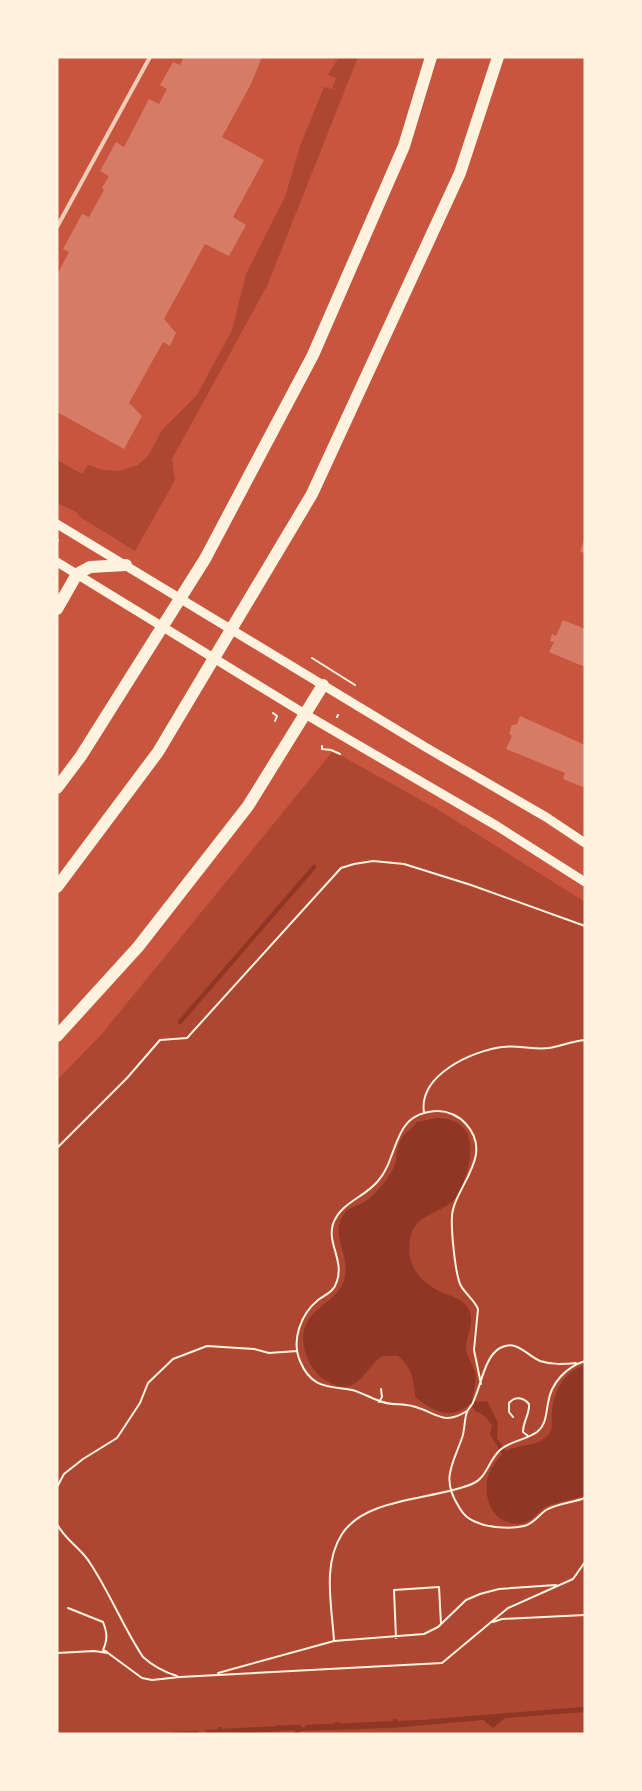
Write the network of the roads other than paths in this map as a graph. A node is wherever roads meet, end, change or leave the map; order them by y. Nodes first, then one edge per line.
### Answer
1 (150, 57) edge
2 (431, 57) edge
3 (498, 57) edge
4 (57, 227) edge
5 (57, 524) edge
6 (57, 562) edge
7 (126, 565) junction
8 (77, 574) junction
9 (57, 609) edge
10 (323, 685) junction
11 (305, 714) junction
12 (57, 788) edge
13 (585, 843) edge
14 (585, 882) edge
15 (57, 887) edge
16 (57, 1035) edge

1 - 4 lane
2 - 12 highway
3 - 15 highway
5 - 7 main road
6 - 8 main road
7 - 8 highway
7 - 10 main road
8 - 9 highway
8 - 11 main road
10 - 11 highway
10 - 13 main road
11 - 14 main road
11 - 16 highway

